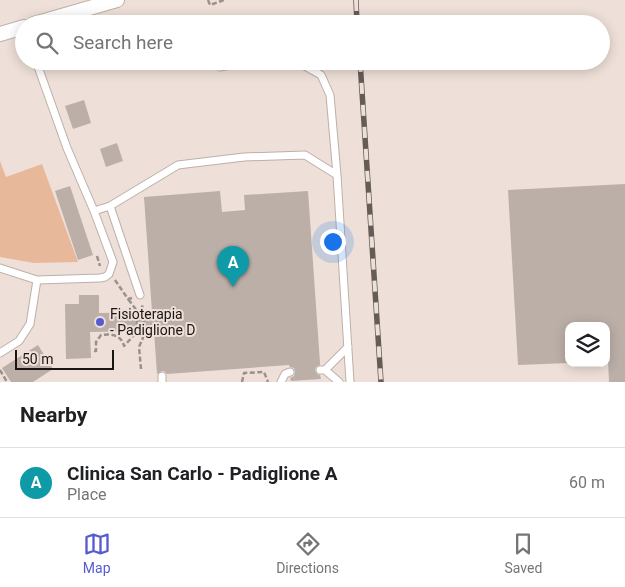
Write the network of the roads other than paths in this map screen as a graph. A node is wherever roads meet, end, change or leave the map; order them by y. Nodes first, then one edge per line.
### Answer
1 (117, 0) edge
2 (65, 15) edge
3 (15, 30) edge
4 (0, 34) edge
5 (39, 70) edge
6 (312, 70) edge
7 (337, 175) junction
8 (110, 206) junction
9 (94, 211) junction
10 (0, 268) edge
11 (37, 280) junction
12 (140, 295) road end
13 (348, 347) junction
14 (0, 353) edge
15 (290, 372) dead end
16 (281, 382) edge
17 (339, 382) edge
18 (350, 382) edge

1 - 2 street
3 - 4 street
5 - 9 lane
6 - 7 lane
7 - 8 lane
7 - 13 lane
8 - 9 lane
8 - 12 lane
9 - 11 lane
10 - 11 lane
11 - 14 lane
13 - 17 lane
13 - 18 lane
15 - 16 lane

